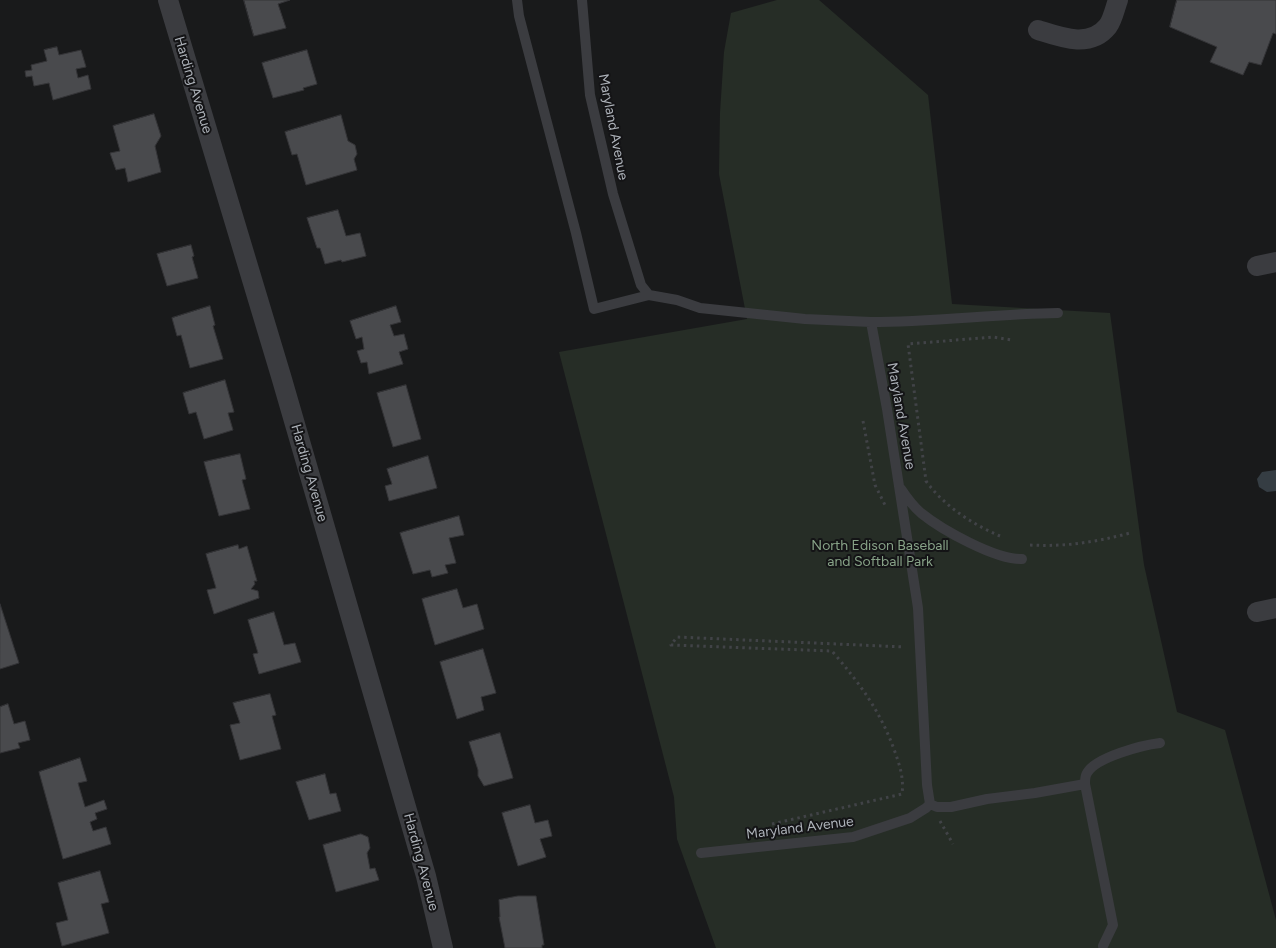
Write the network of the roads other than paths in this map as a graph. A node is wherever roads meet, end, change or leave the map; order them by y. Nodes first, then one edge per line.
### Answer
1 (168, 0) edge
2 (517, 0) edge
3 (582, 0) edge
4 (1118, 0) edge
5 (1038, 30) dead end
6 (1276, 262) edge
7 (1256, 266) dead end
8 (650, 295) junction
9 (1058, 313) dead end
10 (871, 322) junction
11 (899, 487) junction
12 (1022, 559) dead end
13 (1160, 743) dead end
14 (1085, 784) junction
15 (930, 804) junction
16 (701, 853) dead end
17 (1103, 946) dead end
18 (443, 948) edge

1 - 18 street, Harding Avenue
2 - 8 lane
3 - 8 lane, Maryland Avenue
4 - 5 street
6 - 7 street
8 - 10 lane
9 - 10 lane
10 - 11 lane, Maryland Avenue
11 - 12 lane
11 - 15 lane, Maryland Avenue
13 - 14 lane
14 - 15 lane
14 - 17 lane
15 - 16 lane, Maryland Avenue

